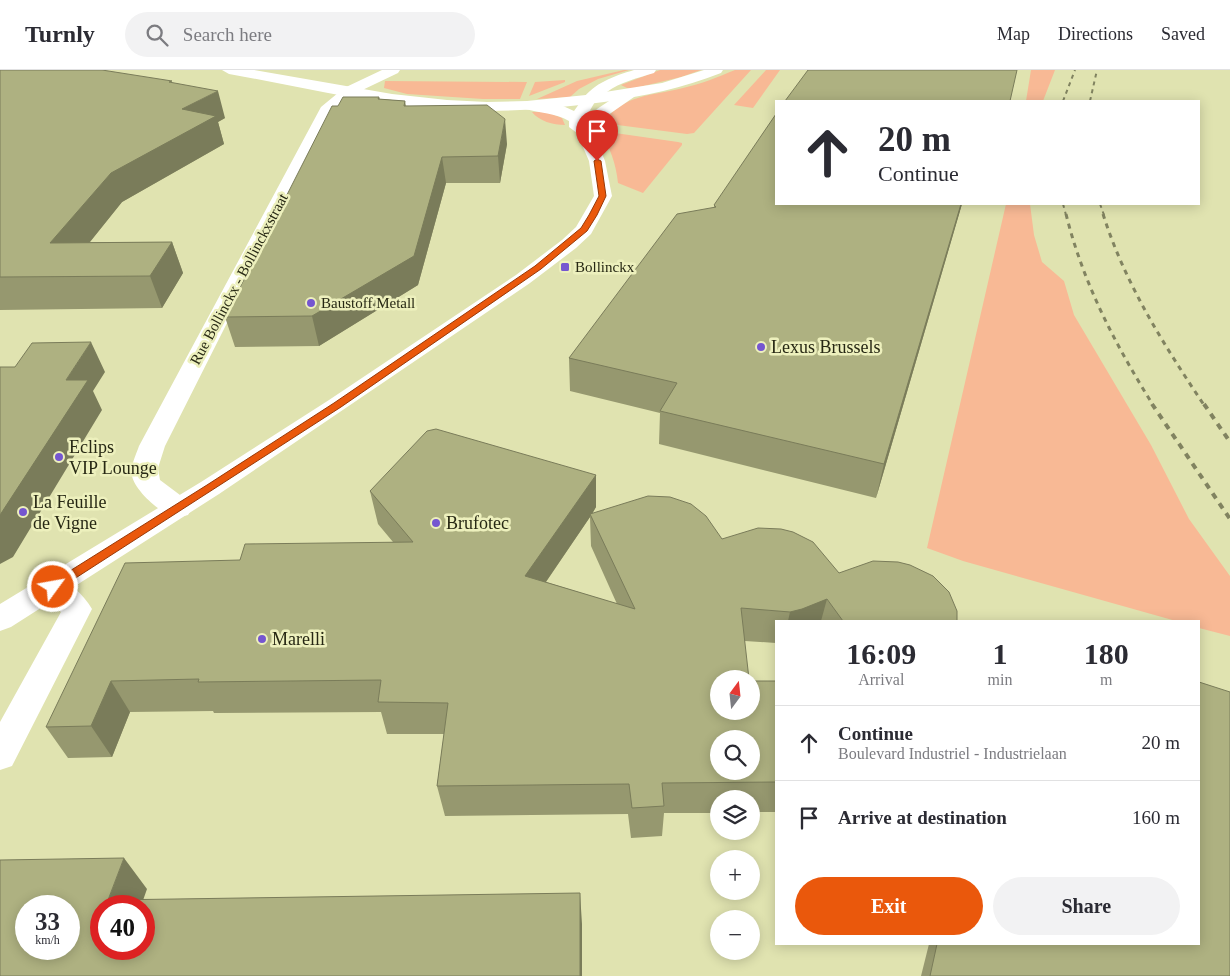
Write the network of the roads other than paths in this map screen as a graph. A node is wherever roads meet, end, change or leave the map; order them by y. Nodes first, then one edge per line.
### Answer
1 (229, 70) edge
2 (393, 70) edge
3 (648, 70) edge
4 (716, 70) edge
5 (349, 91) junction
6 (629, 94) junction
7 (589, 100) junction
8 (530, 106) junction
9 (580, 124) junction
10 (178, 508) junction
11 (53, 587) junction
12 (0, 619) edge
13 (0, 755) edge

1 - 5 main road
2 - 5 main road, Rue Bollinckx - Bollinckxstraat
3 - 7 main road
4 - 6 main road
5 - 8 main road
5 - 10 main road, Rue Bollinckx - Bollinckxstraat
6 - 7 main road
6 - 9 main road
7 - 8 main road
7 - 9 main road
8 - 9 main road
9 - 10 main road
10 - 11 main road
11 - 12 main road
11 - 13 main road

